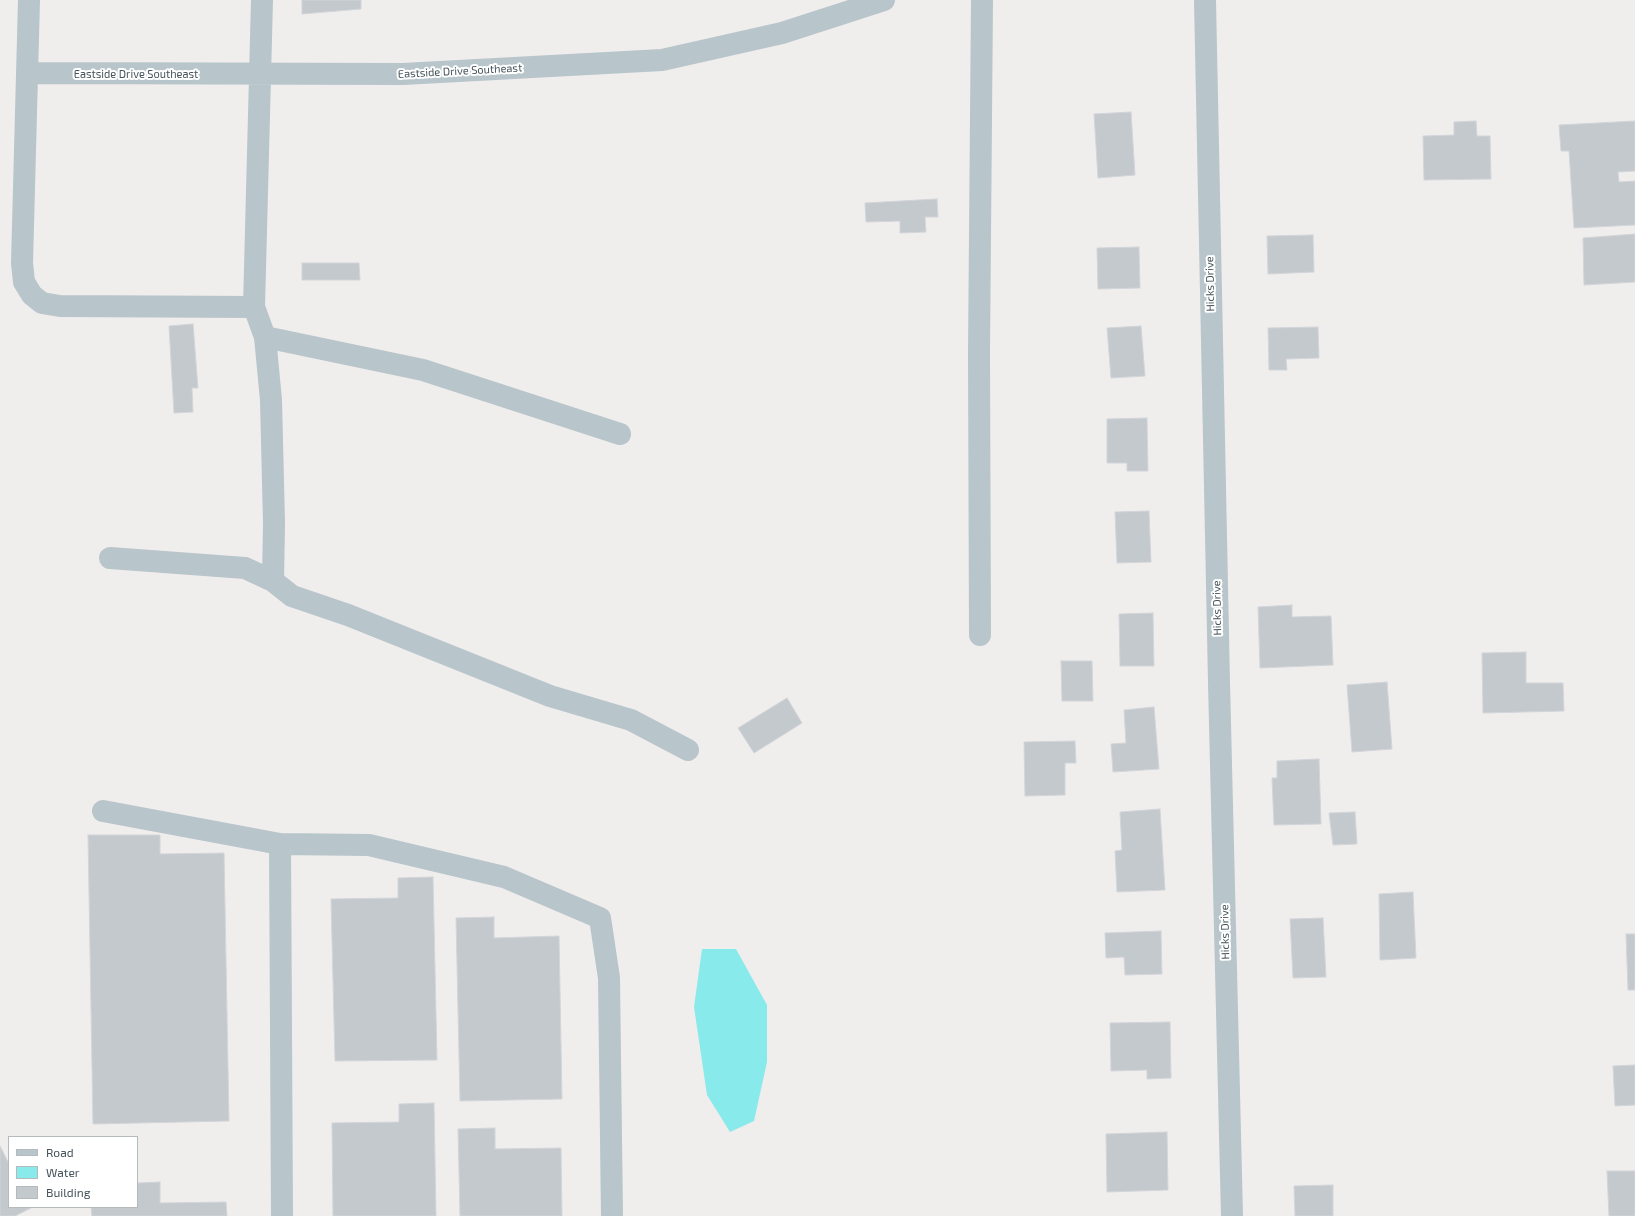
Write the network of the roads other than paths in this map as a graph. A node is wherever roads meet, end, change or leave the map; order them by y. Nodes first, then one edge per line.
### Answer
1 (29, 0) edge
2 (262, 0) edge
3 (884, 0) edge
4 (982, 0) edge
5 (1205, 0) edge
6 (28, 73) junction
7 (261, 75) junction
8 (254, 307) junction
9 (265, 337) junction
10 (620, 434) dead end
11 (110, 558) dead end
12 (272, 580) junction
13 (980, 634) dead end
14 (688, 750) dead end
15 (104, 811) dead end
16 (280, 844) junction
17 (282, 1216) edge
18 (612, 1216) edge
19 (1232, 1216) edge

1 - 6 street
2 - 7 street
3 - 7 street, Eastside Drive Southeast
4 - 13 street
5 - 19 street, Hicks Drive
6 - 7 street, Eastside Drive Southeast
6 - 8 street
7 - 8 street
8 - 9 street
9 - 10 street
9 - 12 street
11 - 12 street
12 - 14 street
15 - 16 street
16 - 17 street
16 - 18 street

